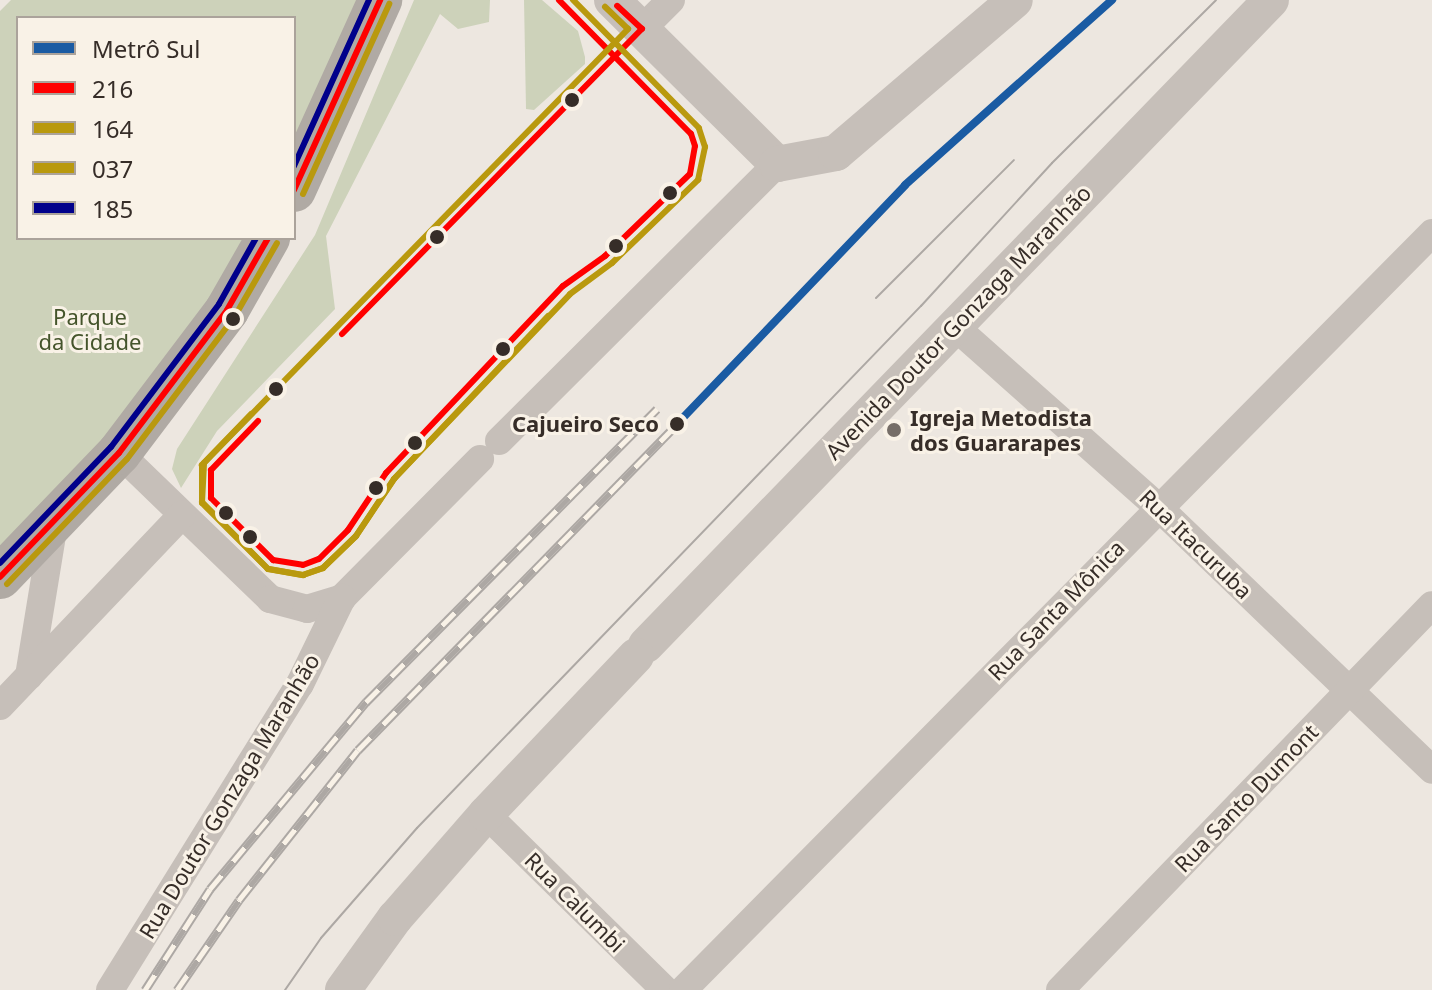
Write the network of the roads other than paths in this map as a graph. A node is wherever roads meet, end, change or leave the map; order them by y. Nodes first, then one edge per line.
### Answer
1 (380, 0) edge
2 (612, 0) edge
3 (671, 0) edge
4 (1015, 0) edge
5 (1271, 0) edge
6 (642, 29) junction
7 (777, 164) junction
8 (296, 186) edge
9 (1432, 233) edge
10 (267, 240) edge
11 (953, 325) junction
12 (119, 453) junction
13 (1157, 506) junction
14 (182, 515) junction
15 (54, 520) junction
16 (0, 577) edge
17 (342, 598) junction
18 (1432, 605) edge
19 (29, 676) junction
20 (1349, 691) junction
21 (0, 706) edge
22 (1432, 770) edge
23 (486, 814) junction
24 (110, 990) edge
25 (343, 990) edge
26 (665, 990) edge
27 (683, 990) edge
28 (1060, 990) edge

1 - 8 highway
2 - 6 street
3 - 6 street
4 - 7 street
5 - 11 street, Avenida Doutor Gonzaga Maranhão
6 - 7 street
7 - 17 street
9 - 13 street, Rua Santa Mônica
10 - 12 highway
11 - 13 street, Rua Itacuruba
11 - 23 street, Avenida Doutor Gonzaga Maranhão
12 - 14 street
12 - 15 highway
13 - 20 street, Rua Itacuruba
13 - 27 street, Rua Santa Mônica
14 - 17 street
14 - 19 street
15 - 16 highway
15 - 19 street
17 - 24 street, Rua Doutor Gonzaga Maranhão
18 - 20 street, Rua Santo Dumont
19 - 21 street
20 - 22 street, Rua Itacuruba
20 - 28 street, Rua Santo Dumont
23 - 25 street, Avenida Doutor Gonzaga Maranhão
23 - 26 street, Rua Calumbi

